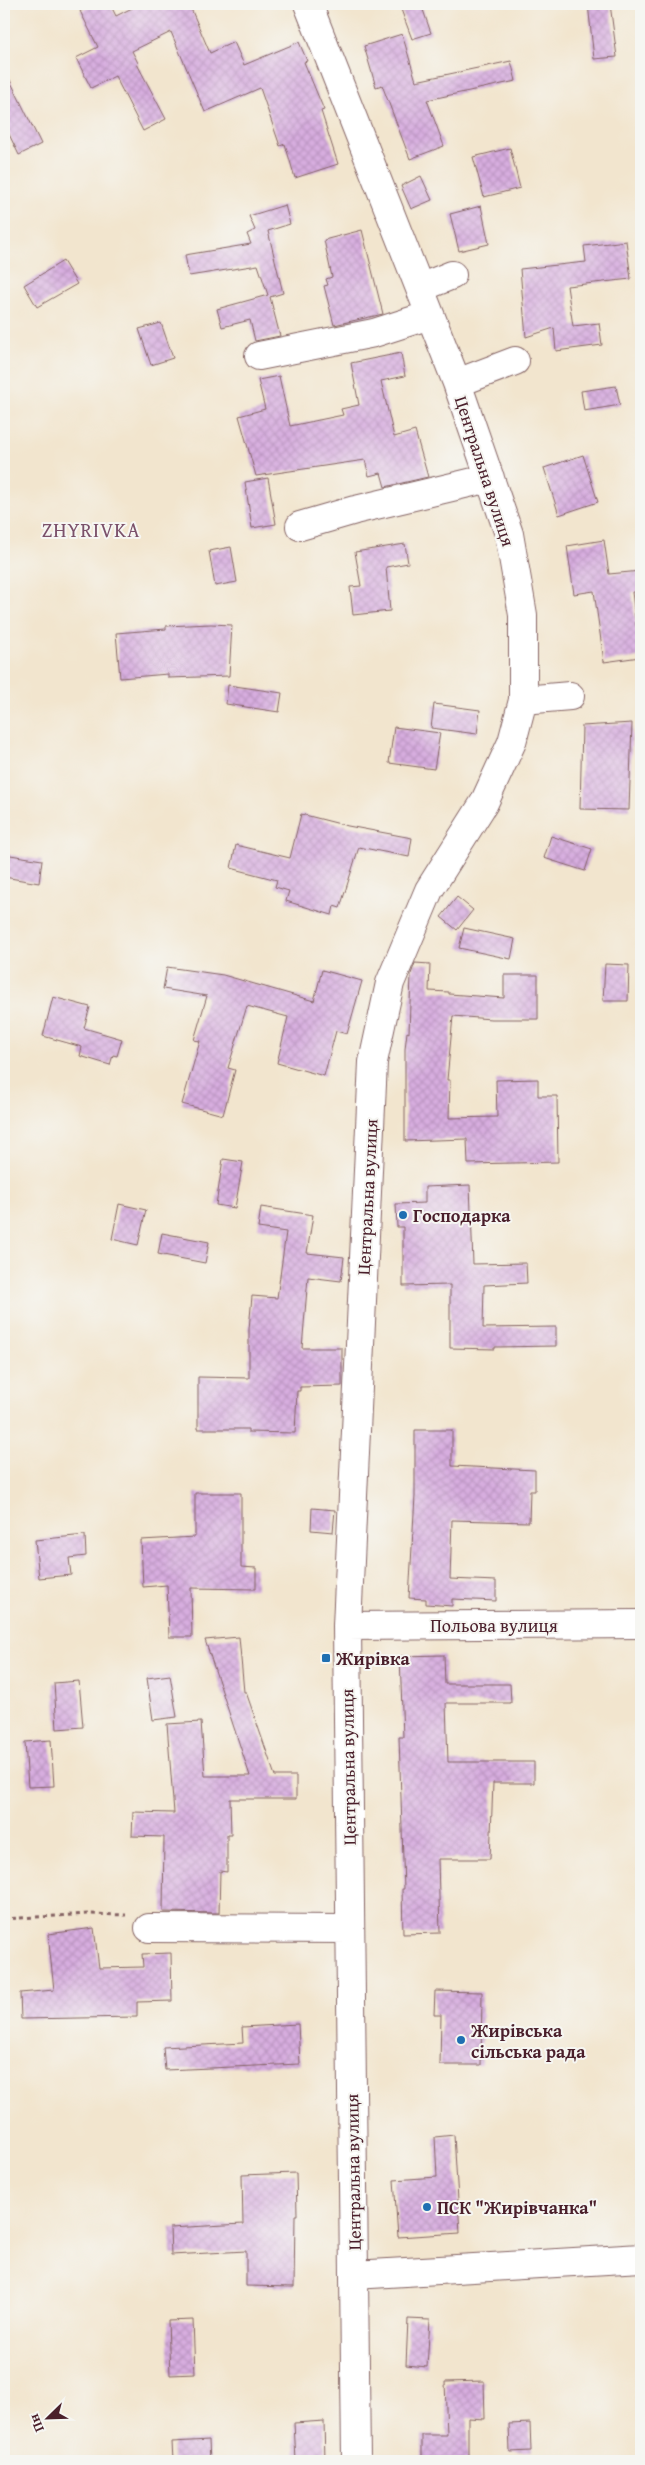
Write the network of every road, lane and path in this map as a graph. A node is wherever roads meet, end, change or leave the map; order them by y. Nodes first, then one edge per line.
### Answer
1 (308, 4) edge
2 (452, 275) dead end
3 (420, 288) junction
4 (430, 315) junction
5 (259, 356) dead end
6 (514, 361) dead end
7 (457, 383) junction
8 (490, 478) junction
9 (300, 526) dead end
10 (570, 696) dead end
11 (523, 700) junction
12 (641, 1624) edge
13 (347, 1626) junction
14 (4, 1919) edge
15 (149, 1928) joint
16 (350, 1929) junction
17 (641, 2258) edge
18 (354, 2275) junction
19 (356, 2461) edge

1 - 3 street, Центральна вулиця
2 - 3 street
3 - 4 street, Центральна вулиця
4 - 5 street
4 - 7 street, Центральна вулиця
6 - 7 street
7 - 8 street, Центральна вулиця
8 - 9 street
8 - 11 street, Центральна вулиця
10 - 11 street
11 - 13 street, Центральна вулиця
12 - 13 street, Польова вулиця
13 - 16 street, Центральна вулиця
14 - 15 path
15 - 16 street
16 - 18 street, Центральна вулиця
17 - 18 street
18 - 19 street, Центральна вулиця

